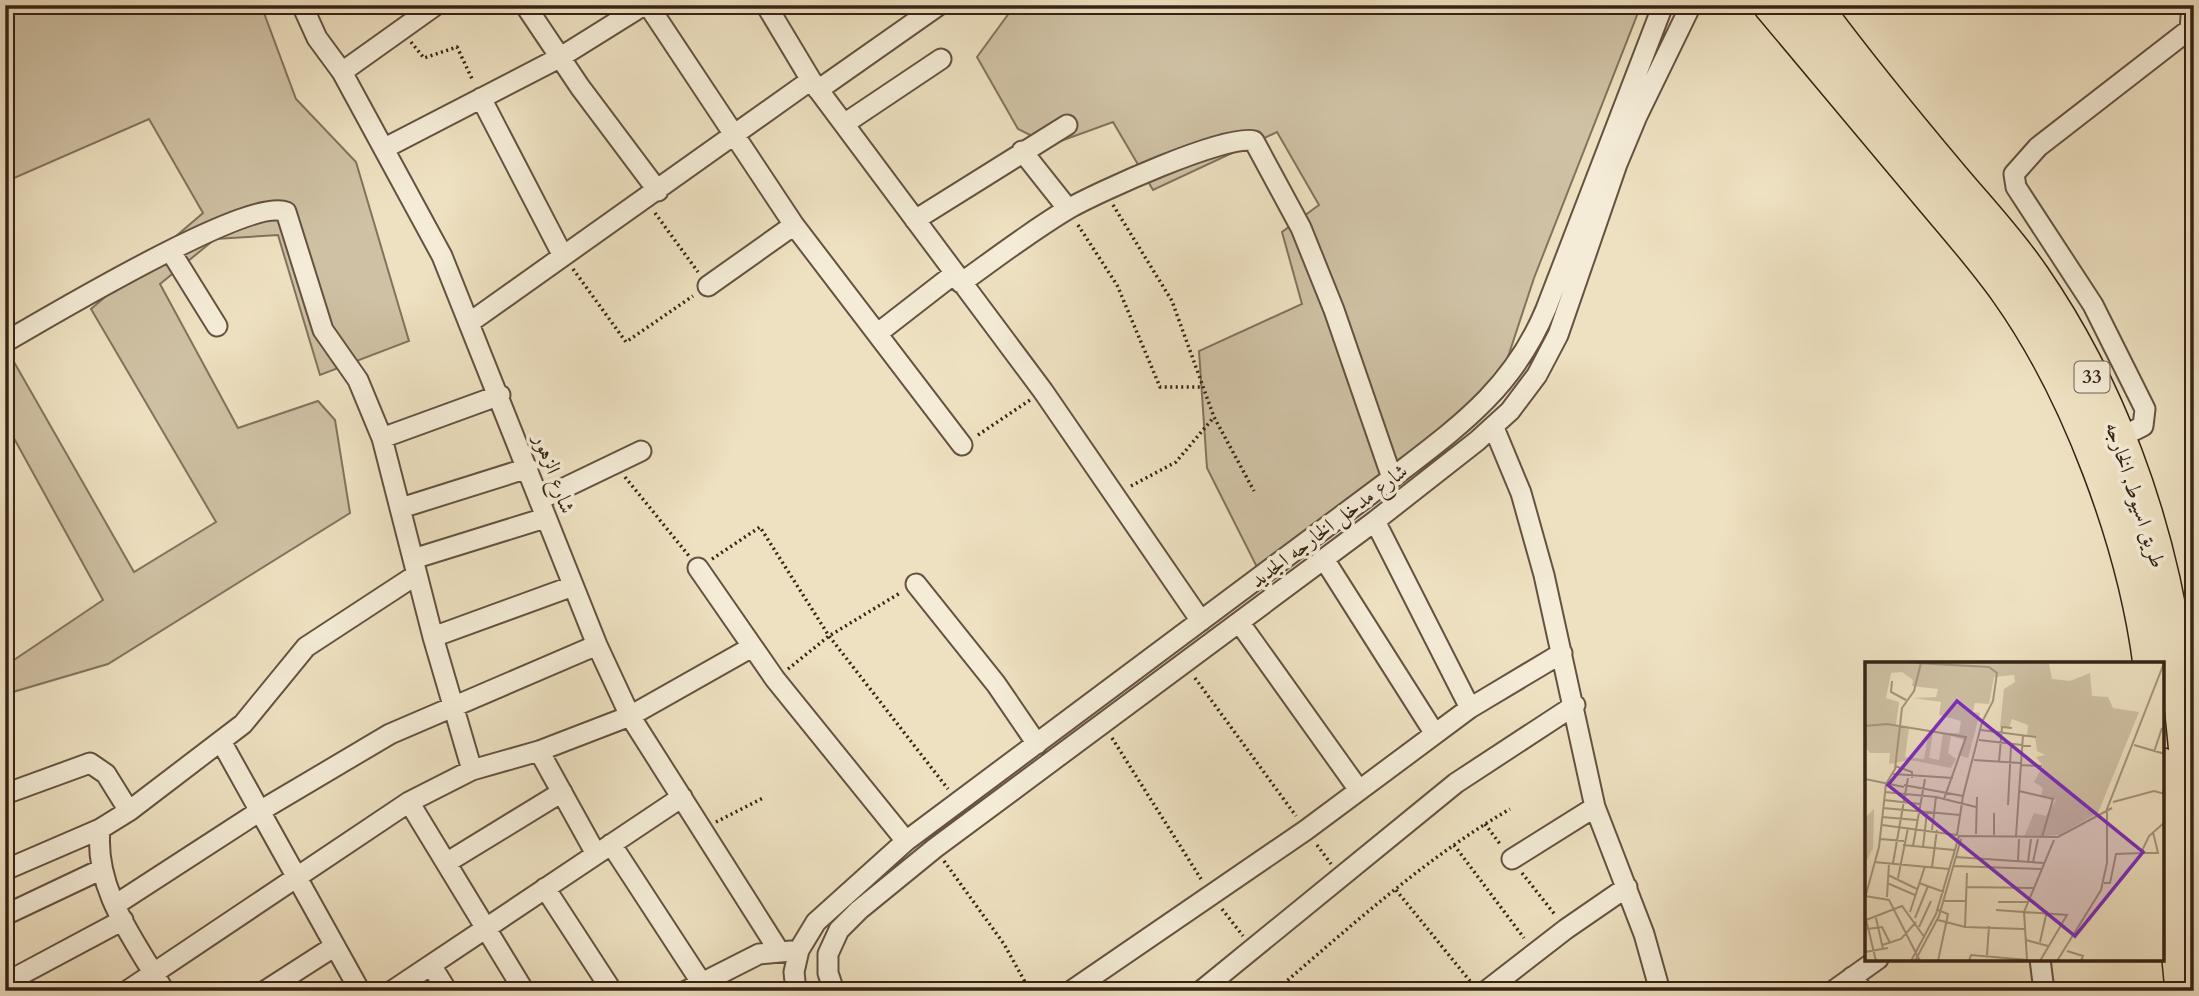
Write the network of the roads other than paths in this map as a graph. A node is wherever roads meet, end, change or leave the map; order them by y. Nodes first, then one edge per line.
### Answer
1 (302, 5) edge
2 (436, 5) edge
3 (525, 5) edge
4 (646, 5) edge
5 (939, 5) edge
6 (1662, 5) edge
7 (1691, 5) edge
8 (1771, 5) edge
9 (1814, 5) edge
10 (2192, 5) edge
11 (772, 8) edge
12 (2193, 21) edge
13 (1643, 53) junction
14 (559, 58) junction
15 (941, 59) dead end
16 (1663, 61) junction
17 (342, 72) junction
18 (815, 85) junction
19 (481, 99) junction
20 (844, 124) junction
21 (1067, 125) dead end
22 (733, 134) junction
23 (385, 148) junction
24 (1022, 151) junction
25 (652, 195) junction
26 (1068, 209) junction
27 (915, 220) junction
28 (794, 225) junction
29 (171, 252) junction
30 (563, 256) junction
31 (957, 278) junction
32 (708, 286) road end
33 (469, 323) junction
34 (217, 326) dead end
35 (878, 333) junction
36 (5, 342) edge
37 (499, 395) junction
38 (1493, 428) junction
39 (382, 438) junction
40 (962, 445) road end
41 (2104, 445) junction
42 (640, 451) dead end
43 (528, 468) junction
44 (1392, 478) junction
45 (401, 508) junction
46 (542, 509) junction
47 (1375, 521) junction
48 (1324, 559) junction
49 (415, 567) junction
50 (698, 568) road end
51 (916, 584) road end
52 (573, 586) junction
53 (1201, 621) junction
54 (1239, 622) junction
55 (433, 637) junction
56 (597, 645) junction
57 (752, 647) junction
58 (1562, 653) junction
59 (2151, 662) edge
60 (452, 705) junction
61 (1575, 705) junction
62 (1470, 708) junction
63 (630, 716) junction
64 (1435, 734) junction
65 (222, 743) junction
66 (1037, 744) junction
67 (539, 751) junction
68 (472, 770) junction
69 (2164, 787) edge
70 (1359, 790) junction
71 (562, 792) junction
72 (5, 794) edge
73 (682, 797) junction
74 (409, 802) junction
75 (1595, 807) junction
76 (129, 811) junction
77 (260, 811) junction
78 (2194, 828) edge
79 (100, 829) junction
80 (906, 841) junction
81 (604, 849) junction
82 (1512, 859) road end
83 (446, 863) junction
84 (5, 870) edge
85 (100, 870) junction
86 (296, 877) junction
87 (1627, 887) junction
88 (545, 888) junction
89 (119, 913) junction
90 (5, 915) edge
91 (485, 928) junction
92 (335, 946) junction
93 (789, 951) junction
94 (828, 954) junction
95 (1876, 961) edge
96 (2040, 961) edge
97 (431, 965) junction
98 (154, 973) junction
99 (5, 983) edge
100 (1857, 984) edge
101 (694, 986) edge
102 (127, 991) edge
103 (164, 991) edge
104 (265, 991) edge
105 (360, 991) edge
106 (392, 991) edge
107 (447, 991) edge
108 (524, 991) edge
109 (612, 991) edge
110 (796, 991) edge
111 (834, 991) edge
112 (1071, 991) edge
113 (1201, 991) edge
114 (1486, 991) edge
115 (1660, 991) edge
116 (1833, 991) edge
117 (2044, 991) edge
118 (2183, 991) edge

1 - 17 street, شارع الزهور
2 - 17 street
3 - 14 street
4 - 14 street
4 - 22 street
5 - 18 street
6 - 13 street, شارع مدخل الخارجه الجديد
7 - 16 street, شارع مدخل الخارجه الجديد
8 - 41 highway, طريق اسيوط, الخارجه / 33
9 - 41 highway, طريق اسيوط, الخارجه / 33
10 - 12 street
11 - 18 street
12 - 41 street
13 - 16 street
13 - 44 street, شارع مدخل الخارجه الجديد
14 - 19 street
14 - 25 street
15 - 20 street
16 - 38 street, شارع مدخل الخارجه الجديد
17 - 23 street, شارع الزهور
18 - 20 street
18 - 22 street
19 - 23 street
19 - 30 street
20 - 27 street
21 - 24 street
22 - 25 street
22 - 28 street
23 - 33 street, شارع الزهور
24 - 26 street
24 - 27 street
25 - 30 street
26 - 31 street
26 - 44 street
27 - 31 street
28 - 32 street
28 - 35 street
29 - 34 street
29 - 36 street
29 - 39 street
30 - 33 street
31 - 35 street
31 - 53 street
33 - 37 street, شارع الزهور
35 - 40 street
37 - 39 street
37 - 43 street, شارع الزهور
38 - 47 street, شارع مدخل الخارجه الجديد
38 - 58 street
39 - 45 street
41 - 59 highway, طريق اسيوط, الخارجه / 33
41 - 78 highway, طريق اسيوط, الخارجه / 33
42 - 46 street
43 - 45 street
43 - 46 street, شارع الزهور
44 - 53 street, شارع مدخل الخارجه الجديد
45 - 49 street
46 - 49 street
46 - 52 street, شارع الزهور
47 - 48 street, شارع مدخل الخارجه الجديد
47 - 62 street
48 - 54 street, شارع مدخل الخارجه الجديد
48 - 64 street
49 - 55 street
49 - 65 street
50 - 57 street
51 - 66 street
52 - 55 street
52 - 56 street, شارع الزهور
53 - 66 street, شارع مدخل الخارجه الجديد
54 - 70 street
54 - 94 street, شارع مدخل الخارجه الجديد
55 - 60 street
56 - 60 street
56 - 63 street, شارع الزهور
57 - 63 street
57 - 80 street
58 - 61 street
58 - 62 street
60 - 68 street
60 - 77 street
61 - 75 street
61 - 113 street
62 - 64 street
63 - 67 street
63 - 73 street, شارع الزهور
64 - 70 street
65 - 76 street
65 - 77 street
66 - 80 street, شارع مدخل الخارجه الجديد
67 - 68 street
67 - 71 street
68 - 74 street
69 - 118 highway
70 - 112 street
71 - 81 street
71 - 83 street
72 - 76 street
73 - 81 street
73 - 93 street, شارع الزهور
74 - 83 street
74 - 86 street
75 - 82 street
75 - 87 street
76 - 79 street
77 - 86 street
77 - 89 street
79 - 84 street
79 - 85 street
80 - 93 street, شارع مدخل الخارجه الجديد
81 - 88 street
81 - 101 street
83 - 91 street
85 - 89 street
85 - 90 street
86 - 92 street
86 - 98 street
87 - 114 street
87 - 115 street
88 - 91 street
88 - 109 street
89 - 98 street
89 - 99 street
91 - 97 street
91 - 108 street
92 - 104 street
92 - 105 street
93 - 94 street
93 - 101 street
93 - 110 street
94 - 111 street
95 - 100 street
96 - 117 street
97 - 106 street
97 - 107 street
98 - 102 street
98 - 103 street
100 - 116 street

